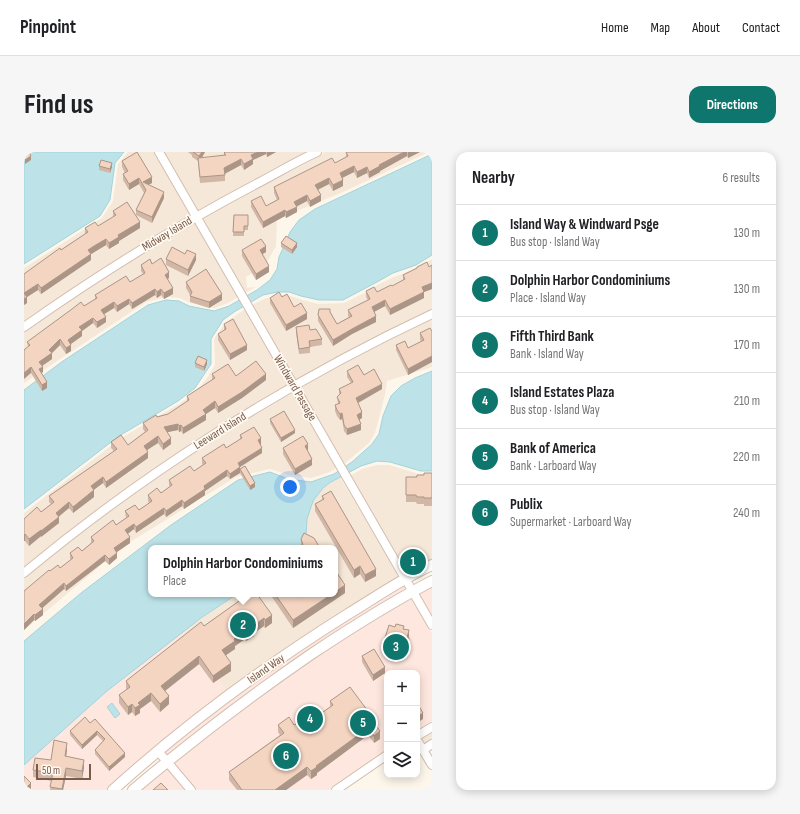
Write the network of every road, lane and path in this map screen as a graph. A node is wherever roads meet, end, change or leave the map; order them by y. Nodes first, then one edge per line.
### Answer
1 (159, 152) edge
2 (317, 152) edge
3 (196, 217) junction
4 (432, 314) edge
5 (24, 327) edge
6 (294, 386) junction
7 (432, 565) edge
8 (24, 573) edge
9 (405, 579) junction
10 (432, 581) edge
11 (412, 591) junction
12 (432, 625) edge
13 (432, 727) edge
14 (420, 734) edge
15 (418, 742) edge
16 (432, 744) edge
17 (423, 750) junction
18 (158, 751) junction
19 (384, 757) edge
20 (167, 762) junction
21 (432, 765) edge
22 (113, 790) edge
23 (133, 790) edge
24 (191, 790) edge
25 (336, 790) edge

1 - 3 street, Windward Passage
2 - 3 street, Midway Island
3 - 5 street, Midway Island
3 - 6 street, Windward Passage
4 - 6 street, Leeward Island
6 - 8 street, Leeward Island
6 - 9 street, Windward Passage
7 - 9 street, Island Way
9 - 11 street, Windward Passage
9 - 18 street, Island Way
10 - 11 street, Island Way
11 - 12 street, Windward Passage
11 - 20 street, Island Way
13 - 14 street
15 - 17 street
16 - 17 street
17 - 21 street
18 - 20 street
18 - 22 street, Island Way
19 - 25 street
20 - 23 street, Island Way
20 - 24 street

